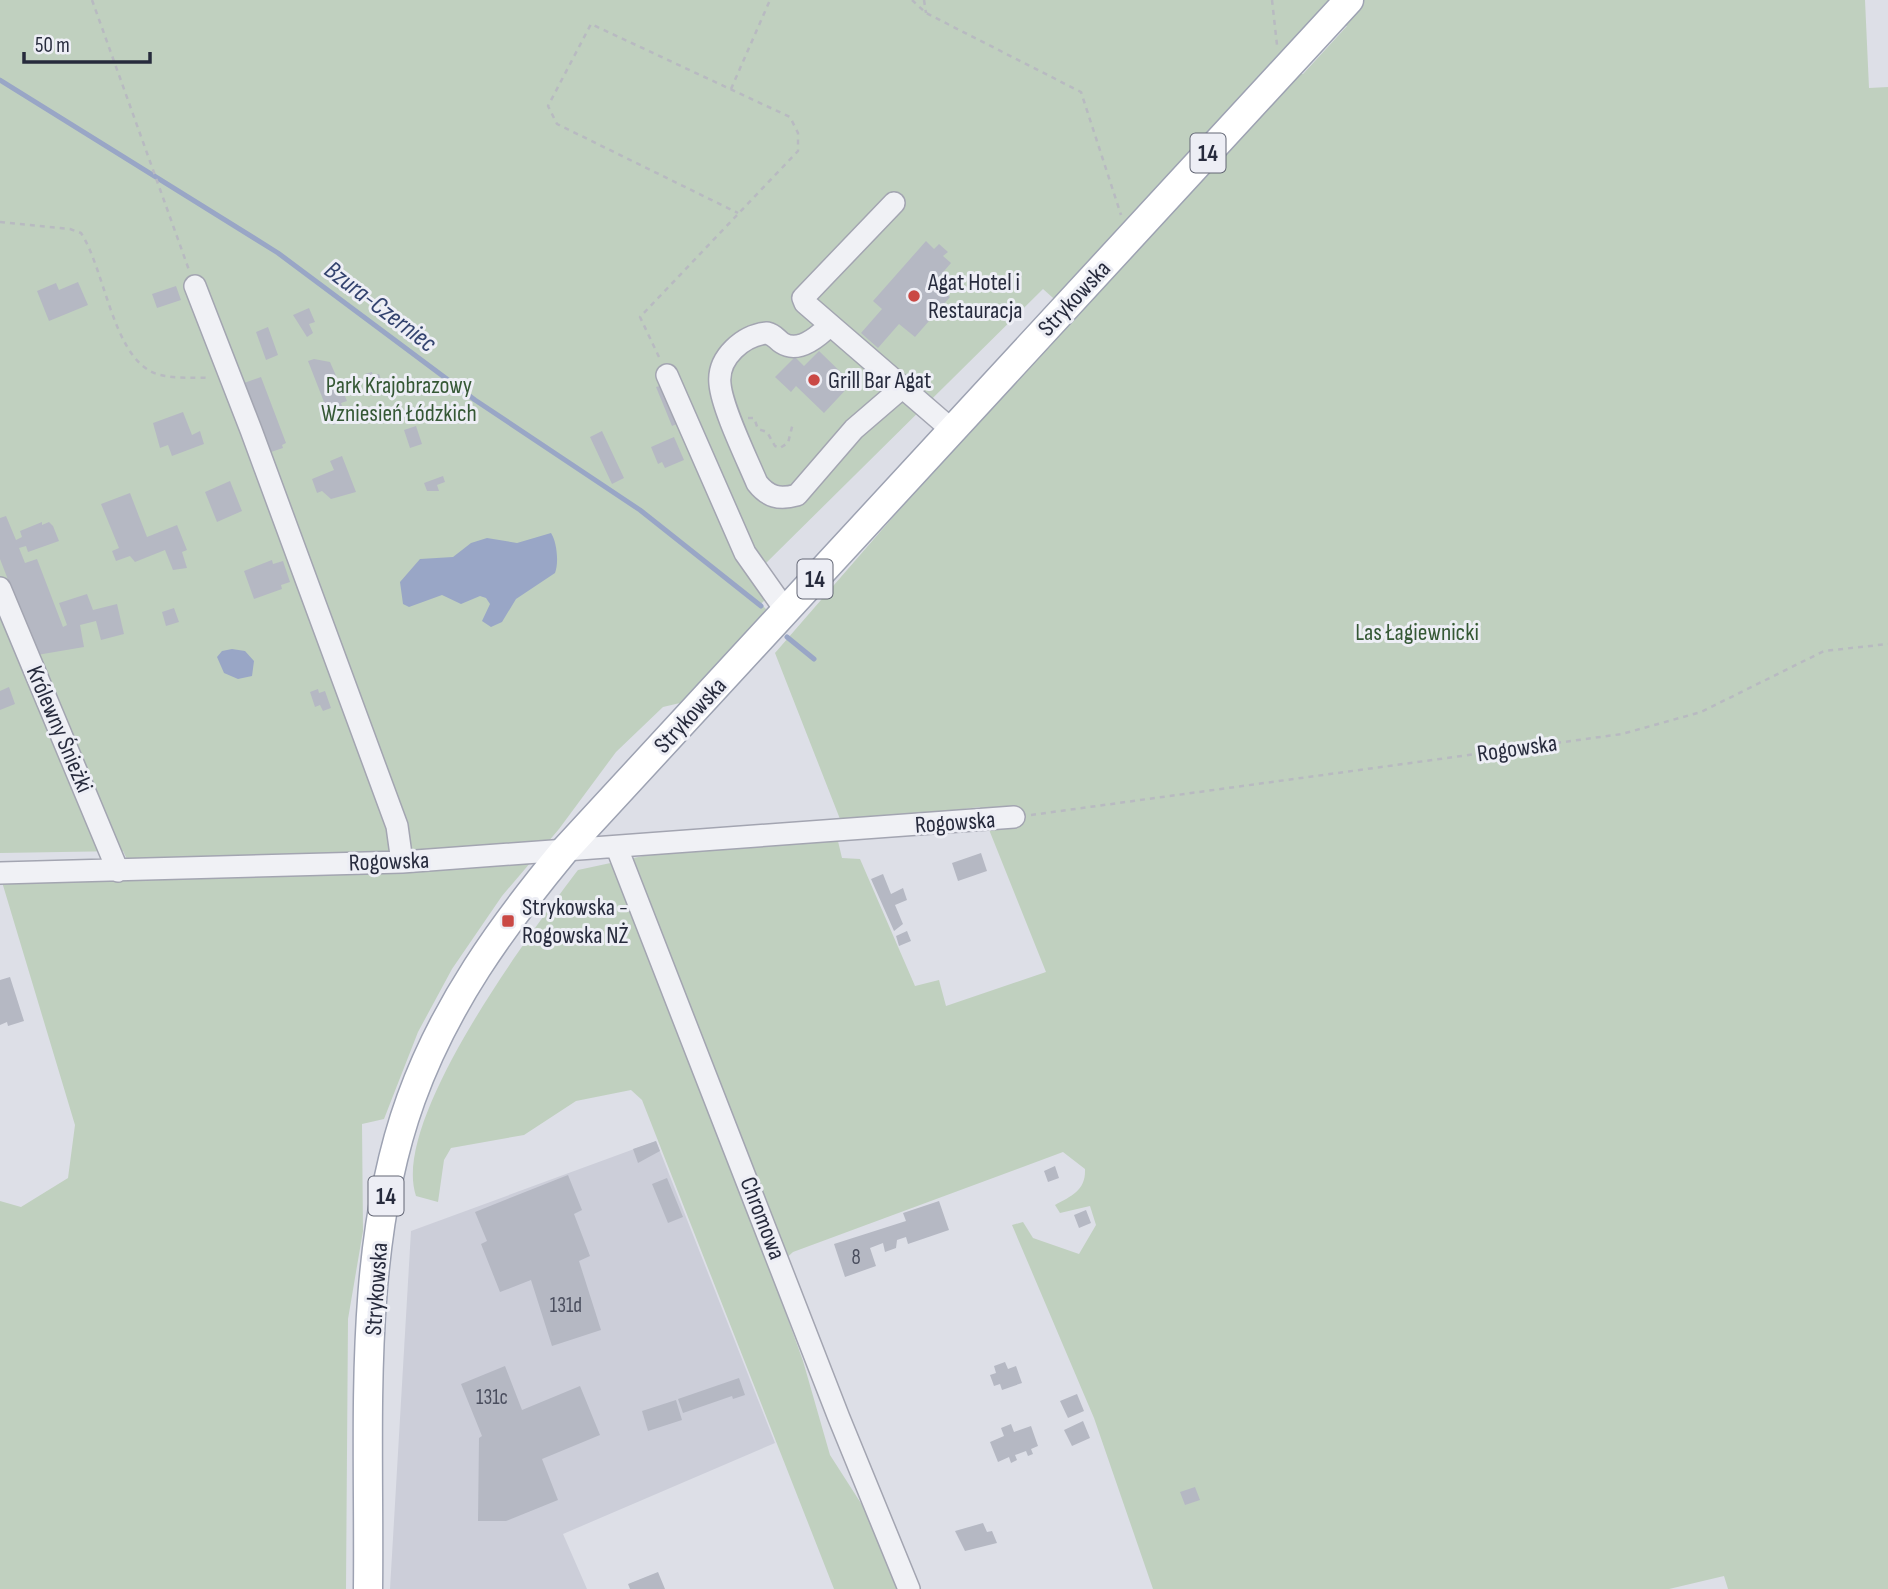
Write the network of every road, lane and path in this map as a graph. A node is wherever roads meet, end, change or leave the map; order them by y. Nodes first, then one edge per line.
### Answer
1 (92, 0) edge
2 (770, 0) edge
3 (912, 0) edge
4 (924, 0) edge
5 (1272, 0) edge
6 (1349, 0) edge
7 (926, 13) junction
8 (1280, 74) junction
9 (731, 89) junction
10 (894, 203) dead end
11 (738, 213) junction
12 (0, 222) edge
13 (1129, 238) junction
14 (195, 286) joint
15 (830, 325) junction
16 (667, 375) joint
17 (231, 379) junction
18 (904, 386) junction
19 (793, 423) dead end
20 (735, 426) junction
21 (952, 430) junction
22 (0, 588) edge
23 (786, 611) junction
24 (1888, 644) edge
25 (1014, 817) joint
26 (617, 848) junction
27 (564, 851) junction
28 (402, 862) junction
29 (118, 871) junction
30 (0, 873) edge
31 (368, 1589) edge
32 (909, 1589) edge

1 - 14 path
2 - 9 path
3 - 7 path
4 - 7 path
5 - 8 path
6 - 8 main road, Strykowska / 14
7 - 13 path
8 - 13 main road, Strykowska / 14
9 - 11 path
9 - 11 path
10 - 15 street
11 - 16 path
12 - 17 path
13 - 21 main road, Strykowska / 14
14 - 17 street
15 - 18 street
15 - 20 street
16 - 23 street
17 - 28 street
18 - 20 street
18 - 21 street
19 - 20 path
21 - 23 main road, Strykowska / 14
22 - 29 street, Królewny Śnieżki
23 - 27 main road, Strykowska / 14
24 - 25 path, Rogowska
25 - 26 street, Rogowska
26 - 27 street, Rogowska
26 - 32 street, Chromowa
27 - 28 street, Rogowska
27 - 31 main road, Strykowska / 14
28 - 29 street, Rogowska
29 - 30 street, Rogowska

